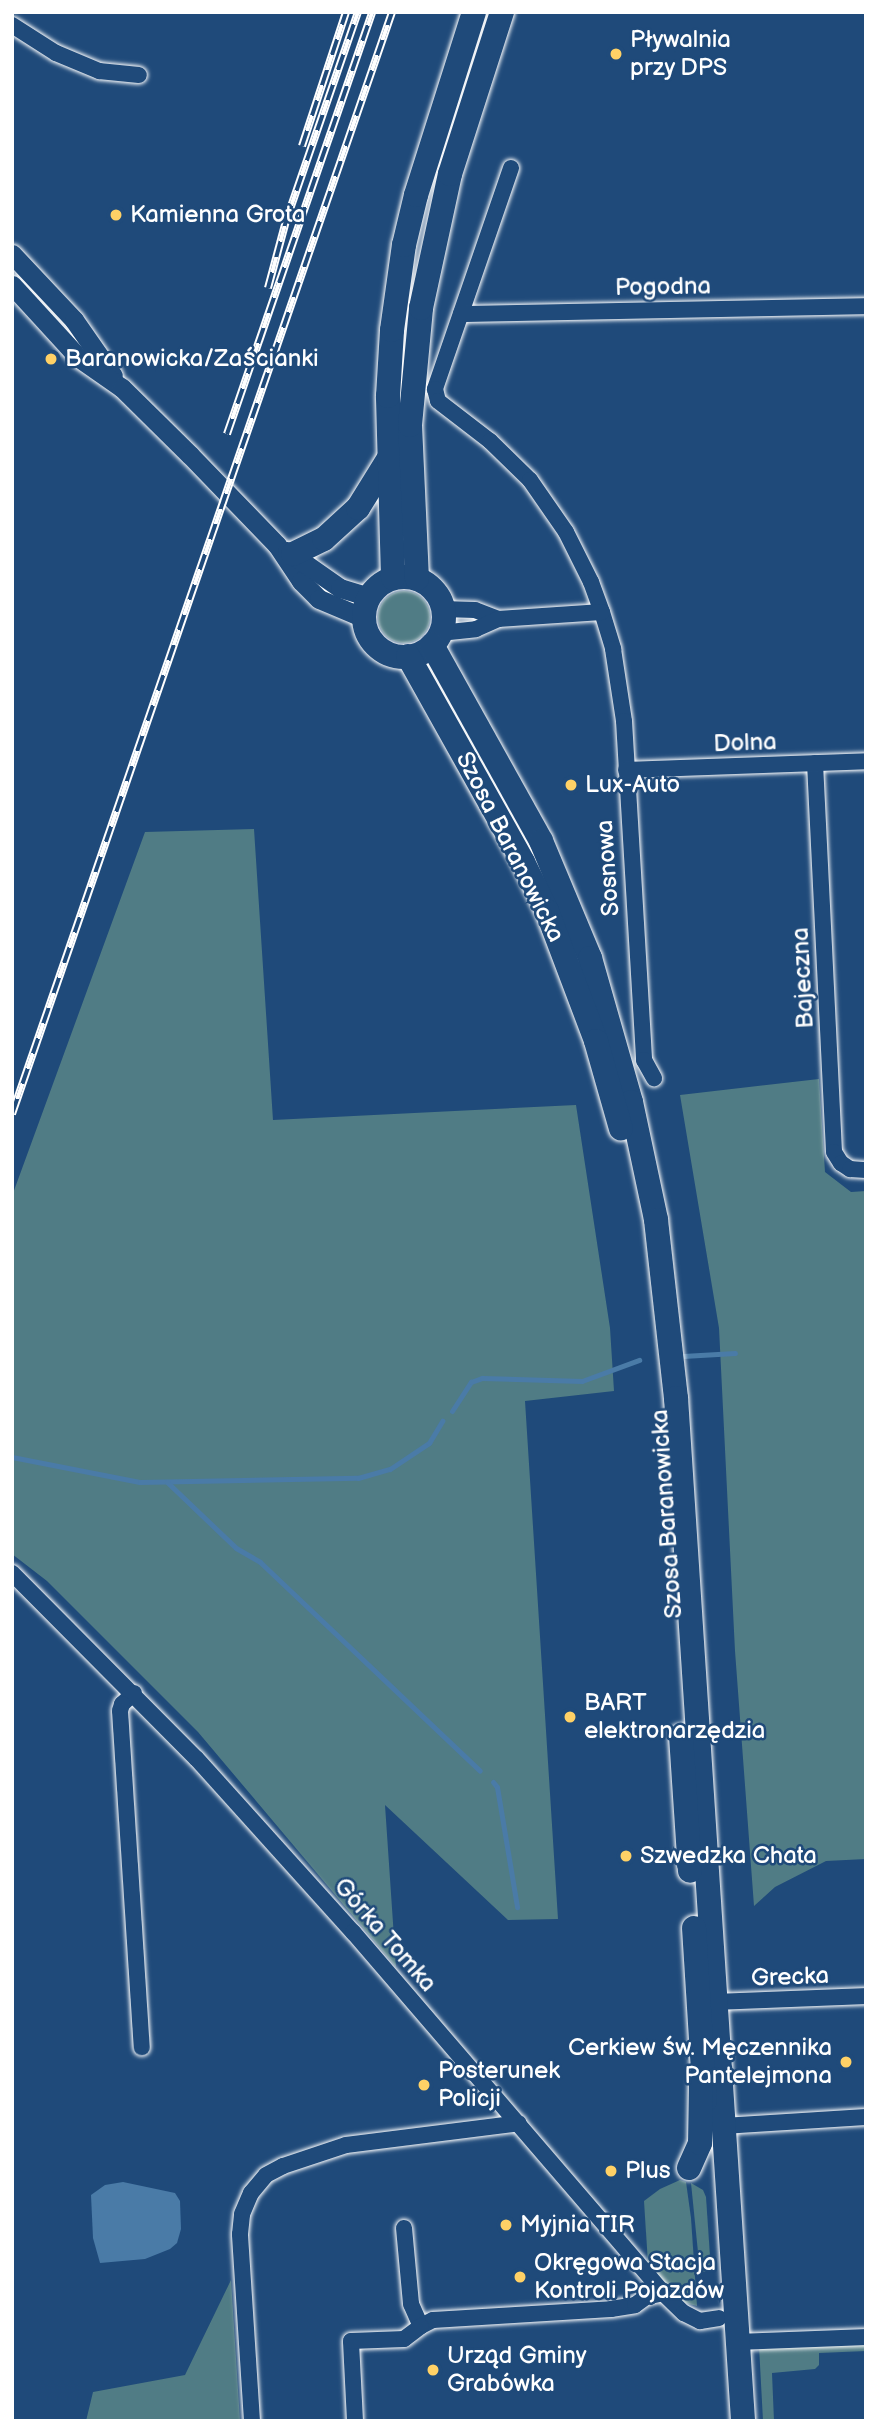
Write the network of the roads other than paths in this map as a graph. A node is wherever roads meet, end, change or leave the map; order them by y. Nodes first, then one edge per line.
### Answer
1 (474, 12) edge
2 (502, 12) edge
3 (12, 25) edge
4 (139, 75) dead end
5 (511, 168) dead end
6 (12, 254) edge
7 (12, 285) edge
8 (866, 306) edge
9 (461, 314) junction
10 (122, 388) junction
11 (389, 458) junction
12 (285, 550) junction
13 (405, 579) junction
14 (367, 607) junction
15 (602, 612) junction
16 (498, 619) junction
17 (438, 629) junction
18 (408, 656) junction
19 (494, 757) junction
20 (866, 761) edge
21 (815, 763) junction
22 (626, 770) junction
23 (547, 911) junction
24 (654, 1078) dead end
25 (866, 1170) edge
26 (668, 1399) junction
27 (678, 1560) junction
28 (12, 1573) edge
29 (134, 1693) junction
30 (695, 1815) junction
31 (866, 1996) edge
32 (707, 2003) junction
33 (142, 2047) dead end
34 (701, 2049) junction
35 (866, 2117) edge
36 (519, 2123) junction
37 (715, 2127) junction
38 (699, 2169) junction
39 (729, 2221) junction
40 (404, 2228) dead end
41 (663, 2293) junction
42 (728, 2316) junction
43 (421, 2326) junction
44 (866, 2337) edge
45 (738, 2342) junction
46 (737, 2418) edge
47 (252, 2421) edge
48 (355, 2421) edge

1 - 11 main road
2 - 13 main road
3 - 4 street
5 - 9 street, Sosnowa
6 - 10 street
7 - 10 street
8 - 9 street, Pogodna
9 - 15 street, Sosnowa
10 - 12 street
11 - 12 main road
11 - 13 main road
12 - 14 street
13 - 14 main road
13 - 17 main road
14 - 18 main road
15 - 16 street
15 - 22 street, Sosnowa
16 - 17 street
16 - 17 street
17 - 18 main road
17 - 19 main road, Szosa Baranowicka
18 - 23 main road, Szosa Baranowicka
19 - 23 main road
19 - 26 main road, Szosa Baranowicka
20 - 21 street, Dolna
21 - 22 street, Dolna
21 - 25 street, Bajeczna
22 - 24 street, Sosnowa
23 - 26 main road, Szosa Baranowicka
26 - 27 main road, Szosa Baranowicka
27 - 30 main road, Szosa Baranowicka
27 - 30 main road, Szosa Baranowicka
28 - 29 street, Górka Tomka
29 - 33 street
29 - 36 street, Górka Tomka
30 - 32 main road, Szosa Baranowicka
30 - 32 main road, Szosa Baranowicka
31 - 32 street, Grecka
32 - 34 main road, Szosa Baranowicka
32 - 37 main road, Szosa Baranowicka
34 - 37 main road, Szosa Baranowicka
34 - 38 main road
35 - 37 street
36 - 41 street, Górka Tomka
36 - 47 street
37 - 38 main road, Szosa Baranowicka
37 - 39 main road, Szosa Baranowicka
38 - 39 main road
38 - 42 main road, Szosa Baranowicka
39 - 42 main road, Szosa Baranowicka
40 - 43 street
41 - 42 street, Górka Tomka
41 - 43 street
42 - 45 main road, Szosa Baranowicka
42 - 46 main road
43 - 48 street
44 - 45 street
45 - 46 main road, Szosa Baranowicka

